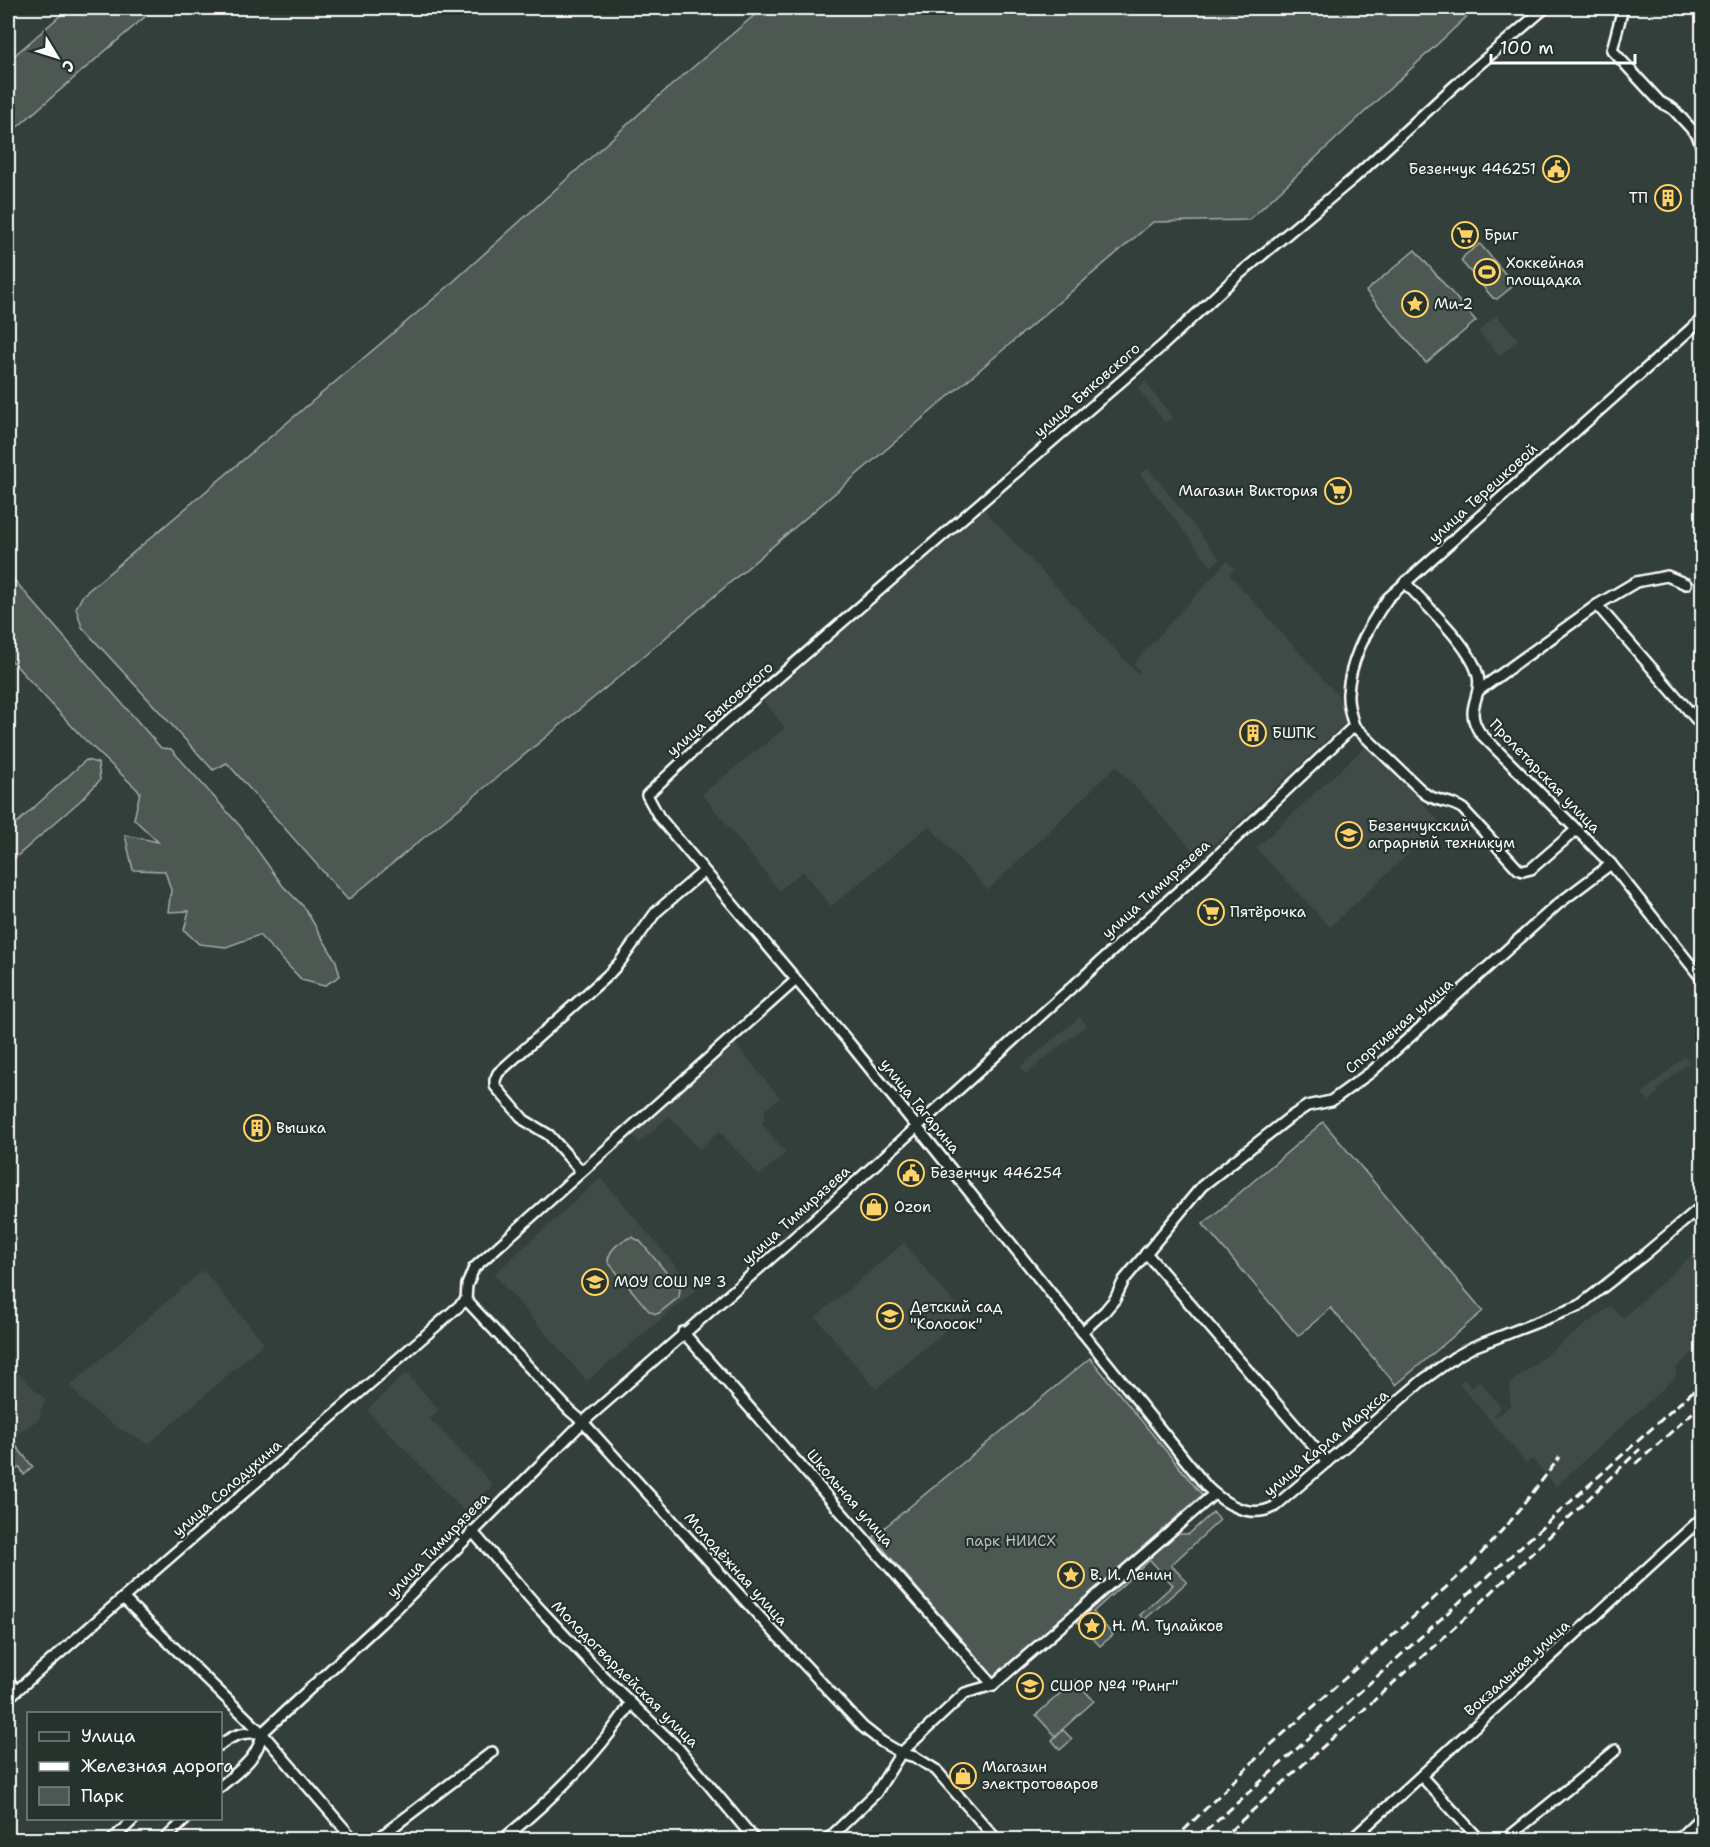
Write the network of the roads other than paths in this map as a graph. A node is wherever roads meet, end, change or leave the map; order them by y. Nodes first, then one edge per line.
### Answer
1 (1545, 8) edge
2 (1623, 8) edge
3 (1702, 148) edge
4 (1702, 319) edge
5 (1405, 582) junction
6 (1686, 584) dead end
7 (1597, 605) junction
8 (1478, 691) junction
9 (1354, 726) junction
10 (1702, 726) edge
11 (647, 795) joint
12 (1576, 830) junction
13 (1611, 864) junction
14 (704, 871) junction
15 (1702, 979) edge
16 (796, 980) junction
17 (917, 1126) junction
18 (581, 1171) junction
19 (1702, 1206) edge
20 (1146, 1253) junction
21 (466, 1300) junction
22 (683, 1332) junction
23 (1082, 1332) junction
24 (583, 1422) junction
25 (1327, 1462) junction
26 (1214, 1494) junction
27 (1702, 1518) edge
28 (472, 1531) junction
29 (123, 1598) junction
30 (8, 1680) edge
31 (993, 1685) junction
32 (16, 1690) junction
33 (8, 1698) edge
34 (631, 1703) junction
35 (262, 1733) junction
36 (222, 1744) edge
37 (1616, 1750) dead end
38 (492, 1752) dead end
39 (901, 1753) junction
40 (1421, 1776) junction
41 (222, 1785) edge
42 (1702, 1816) edge
43 (133, 1820) edge
44 (184, 1820) edge
45 (112, 1839) edge
46 (164, 1839) edge
47 (354, 1839) edge
48 (376, 1839) edge
49 (502, 1839) edge
50 (755, 1839) edge
51 (827, 1839) edge
52 (997, 1839) edge
53 (1351, 1839) edge
54 (1480, 1839) edge
55 (1505, 1839) edge
56 (1677, 1839) edge

1 - 11 street, улица Быковского
2 - 3 street
4 - 5 street, улица Терешковой
5 - 8 street, Пролетарская улица
5 - 9 street, улица Терешковой
6 - 7 street
7 - 8 street
7 - 10 street
8 - 12 street, Пролетарская улица
9 - 12 street
9 - 17 street, улица Тимирязева
11 - 14 street, улица Гагарина
12 - 13 street, Пролетарская улица
13 - 15 street, Пролетарская улица
13 - 20 street, Спортивная улица
14 - 16 street, улица Гагарина
14 - 18 street
16 - 17 street, улица Гагарина
16 - 18 street
17 - 22 street, улица Тимирязева
17 - 23 street, улица Гагарина
18 - 21 street
19 - 25 street, улица Карла Маркса
20 - 23 street, Спортивная улица
20 - 25 street
21 - 24 street, Молодёжная улица
21 - 29 street, улица Солодухина
22 - 24 street, улица Тимирязева
22 - 31 street, Школьная улица
23 - 26 street, улица Гагарина
24 - 28 street, улица Тимирязева
24 - 39 street, Молодёжная улица
25 - 26 street, улица Карла Маркса
26 - 31 street
27 - 40 street, Вокзальная улица
28 - 34 street, Молодогвардейская улица
28 - 35 street, улица Тимирязева
29 - 32 street, улица Солодухина
29 - 35 street
30 - 32 street
31 - 39 street
32 - 33 street, улица Солодухина
34 - 49 street
34 - 50 street, Молодогвардейская улица
35 - 36 street
35 - 41 street, улица Тимирязева
35 - 47 street
37 - 55 street
38 - 48 street
39 - 51 street
39 - 52 street, Молодёжная улица
40 - 53 street, Вокзальная улица
40 - 54 street
42 - 56 street
43 - 45 street
44 - 46 street

